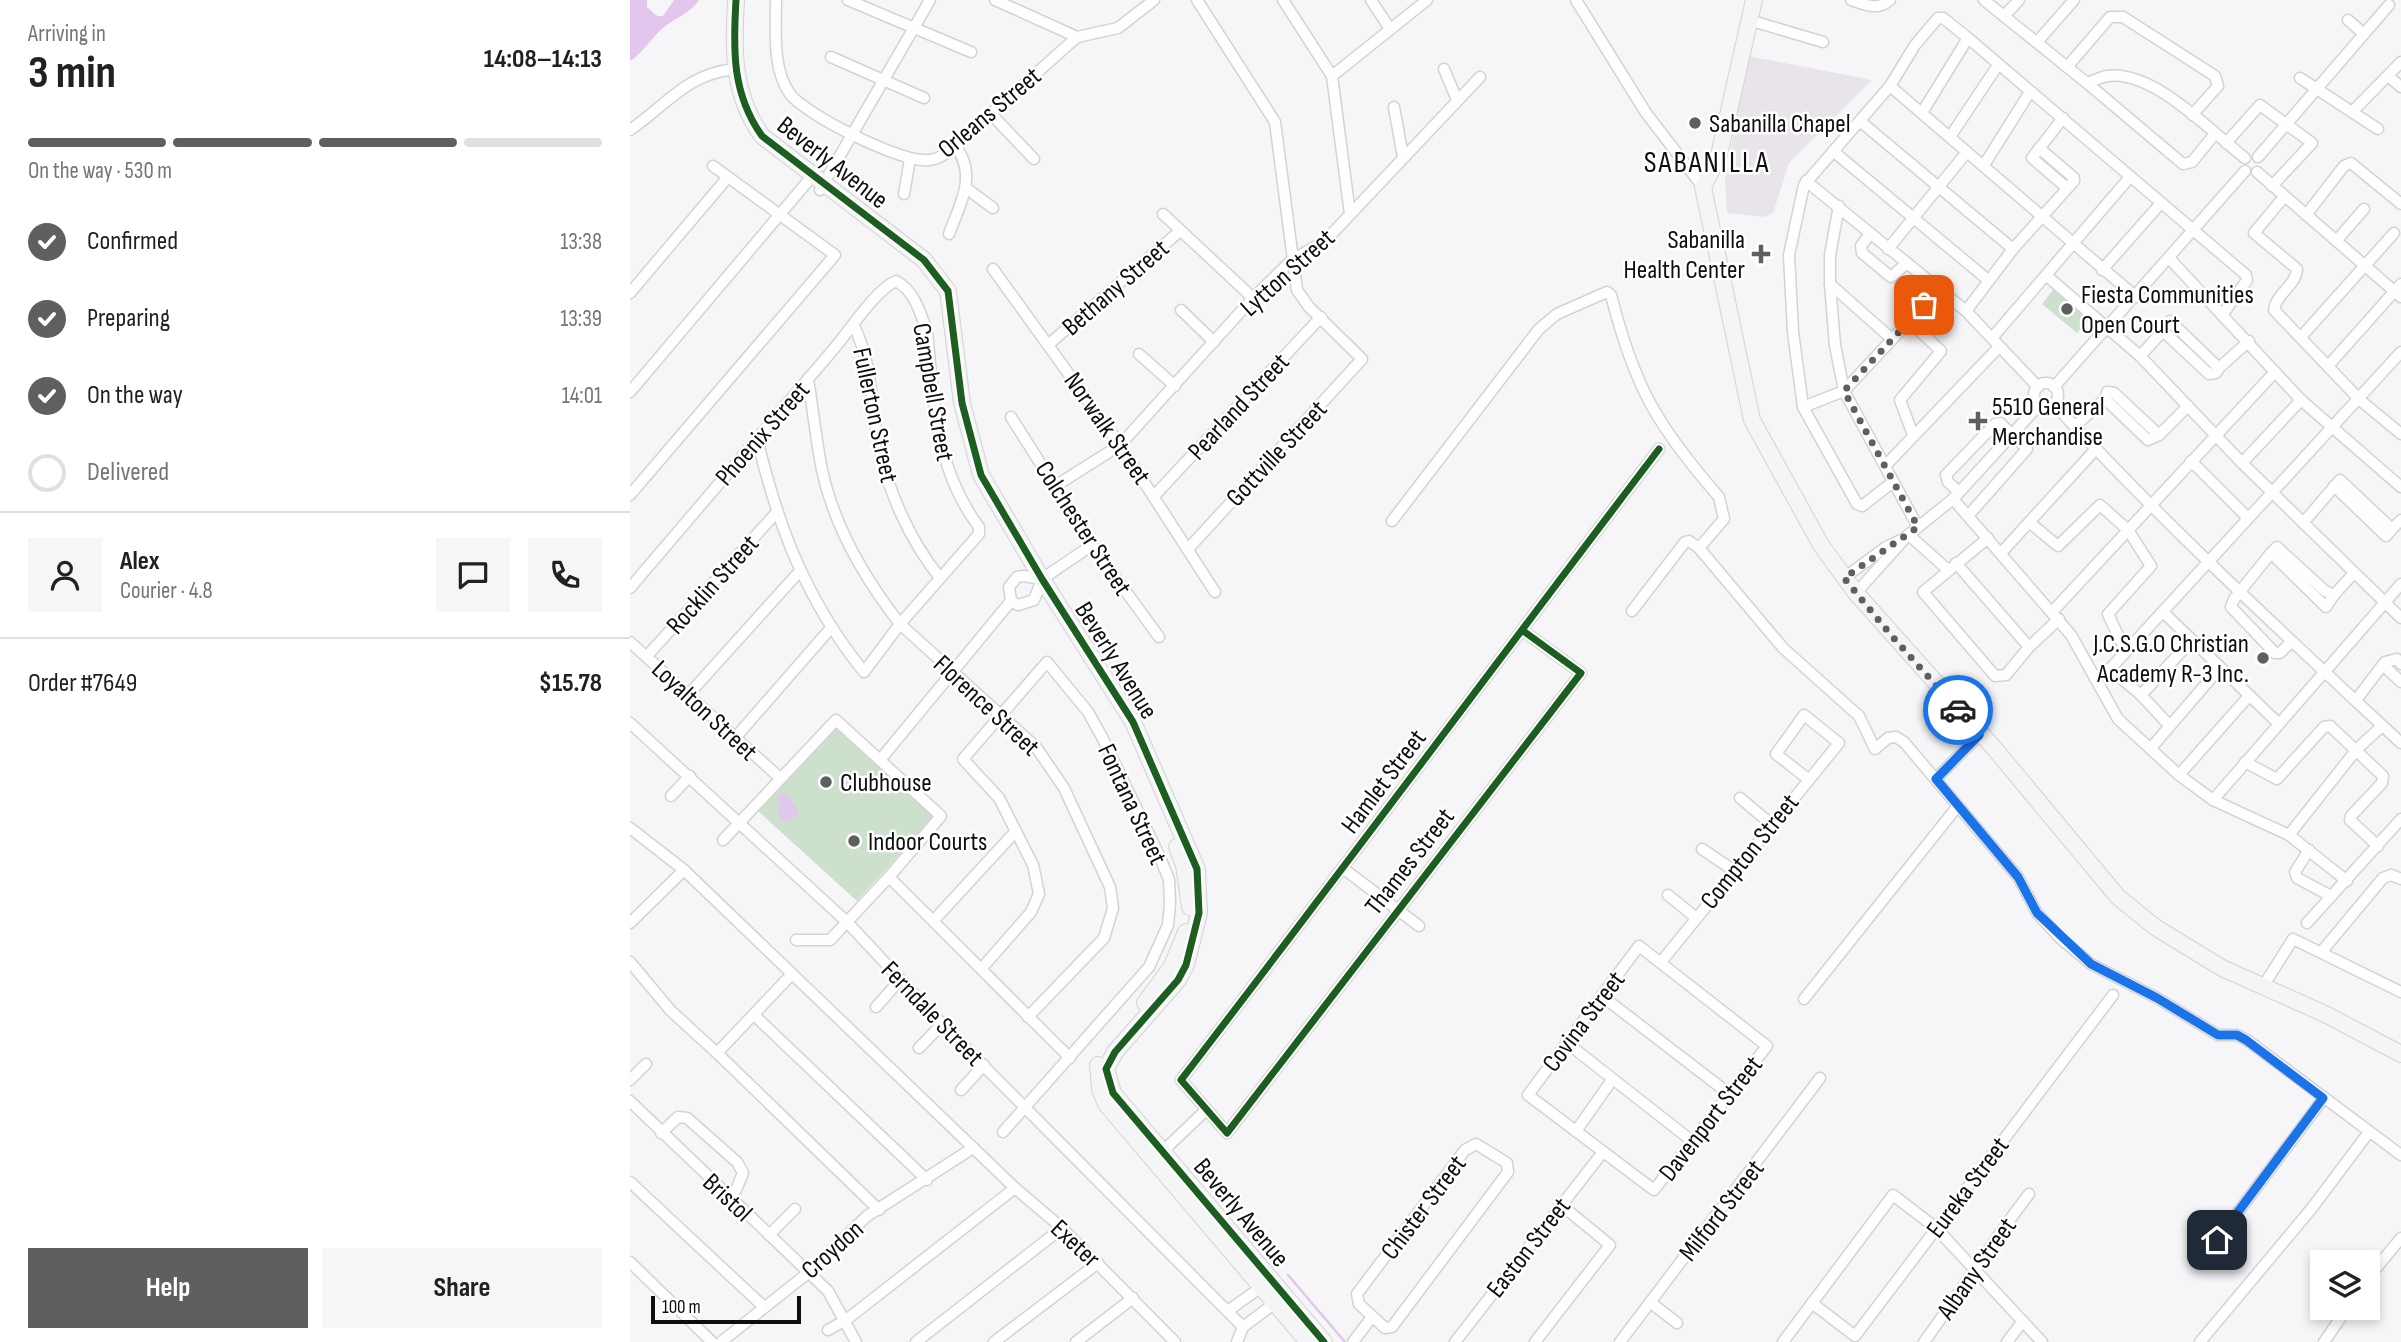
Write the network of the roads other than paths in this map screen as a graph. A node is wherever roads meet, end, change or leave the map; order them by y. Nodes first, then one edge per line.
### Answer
1 (726, 0) edge
2 (736, 0) edge
3 (776, 0) edge
4 (848, 0) edge
5 (930, 0) edge
6 (995, 0) edge
7 (1154, 0) edge
8 (1196, 0) edge
9 (1283, 0) edge
10 (1371, 0) edge
11 (1427, 0) edge
12 (1576, 0) edge
13 (1754, 0) edge
14 (1851, 0) edge
15 (1889, 0) edge
16 (1984, 0) edge
17 (2019, 0) edge
18 (2074, 0) edge
19 (2388, 2) edge
20 (2401, 7) edge
21 (2004, 16) junction
22 (1749, 20) junction
23 (2348, 20) dead end
24 (913, 28) junction
25 (1390, 29) junction
26 (2364, 34) junction
27 (1077, 37) junction
28 (1968, 38) junction
29 (2038, 41) junction
30 (1823, 42) dead end
31 (971, 52) dead end
32 (831, 57) dead end
33 (2401, 62) edge
34 (1998, 65) junction
35 (2067, 67) junction
36 (1444, 69) dead end
37 (730, 70) junction
38 (1332, 76) junction
39 (2388, 76) junction
40 (1480, 77) dead end
41 (2300, 78) dead end
42 (884, 81) junction
43 (2087, 83) junction
44 (1890, 86) junction
45 (2401, 87) edge
46 (2318, 88) junction
47 (2029, 92) junction
48 (924, 98) dead end
49 (1457, 100) junction
50 (1394, 107) dead end
51 (1923, 111) junction
52 (2353, 111) junction
53 (992, 115) junction
54 (2193, 115) junction
55 (2063, 118) junction
56 (1861, 122) junction
57 (2286, 125) junction
58 (631, 128) edge
59 (2378, 129) dead end
60 (854, 135) junction
61 (2214, 135) junction
62 (1950, 137) junction
63 (2226, 143) junction
64 (955, 146) junction
65 (2039, 148) junction
66 (1833, 151) junction
67 (1967, 152) junction
68 (1403, 157) junction
69 (2258, 157) junction
70 (2245, 158) junction
71 (910, 159) junction
72 (1034, 159) dead end
73 (1984, 165) junction
74 (713, 166) dead end
75 (2251, 172) junction
76 (728, 177) junction
77 (2130, 177) junction
78 (1806, 181) junction
79 (817, 182) junction
80 (2272, 186) junction
81 (1703, 187) junction
82 (1939, 187) junction
83 (2067, 187) junction
84 (965, 188) junction
85 (904, 194) dead end
86 (2284, 197) junction
87 (2161, 203) junction
88 (2401, 204) edge
89 (1839, 206) junction
90 (993, 208) dead end
91 (2364, 209) dead end
92 (1163, 214) dead end
93 (1350, 214) junction
94 (2043, 214) junction
95 (781, 215) junction
96 (2306, 215) junction
97 (1914, 217) junction
98 (2194, 229) junction
99 (1180, 231) junction
100 (2394, 233) dead end
101 (949, 234) dead end
102 (1870, 234) junction
103 (2337, 240) junction
104 (2072, 244) junction
105 (1888, 249) junction
106 (2013, 249) junction
107 (2169, 258) junction
108 (1292, 260) junction
109 (1907, 263) junction
110 (2364, 264) junction
111 (993, 269) dead end
112 (2102, 270) junction
113 (2048, 276) junction
114 (1988, 280) junction
115 (897, 281) joint
116 (1830, 284) junction
117 (1939, 289) junction
118 (2399, 291) edge
119 (630, 293) edge
120 (2136, 297) junction
121 (1253, 298) junction
122 (1181, 310) dead end
123 (1966, 310) junction
124 (2223, 314) junction
125 (1321, 317) junction
126 (1909, 321) junction
127 (854, 326) junction
128 (2109, 329) junction
129 (2301, 337) junction
130 (1892, 338) junction
131 (2249, 341) junction
132 (1214, 342) junction
133 (1995, 343) junction
134 (1049, 344) junction
135 (1139, 354) dead end
136 (2140, 356) junction
137 (2398, 361) edge
138 (2328, 366) junction
139 (2274, 372) junction
140 (808, 379) junction
141 (1175, 386) junction
142 (2038, 387) junction
143 (2054, 387) junction
144 (1844, 391) junction
145 (630, 392) edge
146 (2301, 400) junction
147 (2360, 400) junction
148 (2054, 404) junction
149 (2039, 405) junction
150 (2188, 406) junction
151 (1803, 407) junction
152 (1011, 417) dead end
153 (2075, 426) junction
154 (2332, 428) junction
155 (2215, 433) junction
156 (2401, 434) edge
157 (1913, 435) junction
158 (2012, 435) junction
159 (757, 438) junction
160 (1120, 445) junction
161 (1659, 449) dead end
162 (2095, 450) junction
163 (2191, 461) junction
164 (2242, 463) junction
165 (1886, 465) junction
166 (1893, 482) junction
167 (1057, 485) junction
168 (2401, 486) edge
169 (631, 492) edge
170 (2272, 492) junction
171 (1155, 495) junction
172 (1956, 495) junction
173 (2152, 503) junction
174 (777, 512) junction
175 (1968, 516) junction
176 (2247, 517) junction
177 (2401, 520) edge
178 (1392, 521) dead end
179 (2029, 522) junction
180 (2303, 523) junction
181 (1918, 527) junction
182 (2128, 530) junction
183 (1908, 536) junction
184 (1988, 538) junction
185 (1092, 545) junction
186 (1189, 548) junction
187 (1699, 548) junction
188 (2001, 553) junction
189 (2209, 559) junction
190 (1952, 566) junction
191 (799, 572) junction
192 (2354, 573) junction
193 (940, 578) junction
194 (1844, 578) junction
195 (1037, 581) junction
196 (2401, 584) edge
197 (630, 588) edge
198 (2241, 591) junction
199 (1215, 592) dead end
200 (1856, 593) junction
201 (1011, 601) junction
202 (2384, 603) junction
203 (1632, 611) dead end
204 (2163, 612) junction
205 (2056, 615) junction
206 (2401, 618) edge
207 (900, 624) junction
208 (830, 629) junction
209 (1522, 630) junction
210 (1159, 637) dead end
211 (2191, 641) junction
212 (630, 642) edge
213 (2291, 642) junction
214 (2029, 647) junction
215 (2125, 650) junction
216 (647, 656) junction
217 (2401, 664) edge
218 (2383, 665) junction
219 (2110, 669) junction
220 (2219, 669) junction
221 (955, 671) junction
222 (2325, 672) junction
223 (2095, 679) junction
224 (2401, 682) edge
225 (689, 694) junction
226 (2141, 695) junction
227 (2248, 697) junction
228 (2356, 700) junction
229 (1001, 712) junction
230 (2278, 723) junction
231 (2169, 725) junction
232 (2382, 726) junction
233 (634, 727) edge
234 (1979, 735) junction
235 (735, 738) junction
236 (630, 740) edge
237 (2401, 743) edge
238 (2151, 748) junction
239 (2357, 750) junction
240 (880, 760) junction
241 (2245, 762) junction
242 (2179, 775) junction
243 (690, 776) junction
244 (780, 778) junction
245 (1808, 779) junction
246 (1936, 779) junction
247 (671, 796) dead end
248 (1740, 799) dead end
249 (2213, 800) junction
250 (1957, 807) junction
251 (2401, 819) edge
252 (740, 823) junction
253 (1771, 824) junction
254 (1016, 831) junction
255 (632, 834) edge
256 (2289, 835) junction
257 (723, 839) dead end
258 (2378, 846) junction
259 (1702, 849) dead end
260 (2309, 850) junction
261 (1344, 869) junction
262 (684, 870) junction
263 (1733, 870) junction
264 (889, 877) junction
265 (2401, 878) edge
266 (2347, 881) junction
267 (1668, 895) dead end
268 (2331, 896) junction
269 (1398, 909) junction
270 (1695, 917) junction
271 (934, 920) junction
272 (847, 922) junction
273 (630, 923) edge
274 (2306, 923) dead end
275 (1419, 926) dead end
276 (796, 940) dead end
277 (2323, 950) junction
278 (630, 962) edge
279 (1661, 962) junction
280 (982, 968) junction
281 (792, 974) junction
282 (900, 980) junction
283 (2262, 988) junction
284 (2400, 989) edge
285 (2113, 995) dead end
286 (1602, 996) junction
287 (1804, 999) dead end
288 (876, 1007) dead end
289 (754, 1015) junction
290 (1028, 1017) junction
291 (942, 1024) junction
292 (1567, 1042) junction
293 (919, 1048) dead end
294 (717, 1053) junction
295 (2401, 1054) edge
296 (1070, 1058) junction
297 (646, 1064) dead end
298 (984, 1065) junction
299 (1820, 1078) dead end
300 (630, 1080) edge
301 (1612, 1080) junction
302 (961, 1090) dead end
303 (1728, 1093) junction
304 (2323, 1098) junction
305 (630, 1101) edge
306 (1026, 1108) junction
307 (1206, 1110) junction
308 (1576, 1131) junction
309 (1003, 1132) dead end
310 (2369, 1132) junction
311 (661, 1133) junction
312 (1227, 1133) joint
313 (1692, 1141) junction
314 (973, 1148) junction
315 (1604, 1152) junction
316 (1158, 1155) junction
317 (2401, 1155) edge
318 (927, 1180) junction
319 (630, 1182) edge
320 (1015, 1188) junction
321 (2029, 1194) dead end
322 (727, 1196) junction
323 (1560, 1204) junction
324 (795, 1209) dead end
325 (879, 1210) junction
326 (1062, 1228) junction
327 (1936, 1228) junction
328 (769, 1235) junction
329 (2401, 1238) edge
330 (2202, 1260) dead end
331 (630, 1262) edge
332 (1098, 1263) junction
333 (2380, 1263) edge
334 (1977, 1270) junction
335 (808, 1273) junction
336 (1266, 1283) junction
337 (1133, 1298) junction
338 (1280, 1299) junction
339 (1650, 1301) junction
340 (1812, 1303) junction
341 (764, 1307) junction
342 (1229, 1310) junction
343 (1372, 1317) junction
344 (846, 1320) junction
345 (2339, 1320) edge
346 (2023, 1321) junction
347 (1678, 1322) dead end
348 (1243, 1327) junction
349 (828, 1330) dead end
350 (1168, 1340) edge
351 (1355, 1340) edge
352 (712, 1342) edge
353 (721, 1342) edge
354 (856, 1342) edge
355 (916, 1342) edge
356 (994, 1342) edge
357 (1076, 1342) edge
358 (1237, 1342) edge
359 (1308, 1342) edge
360 (1324, 1342) edge
361 (1455, 1342) edge
362 (1535, 1342) edge
363 (1620, 1342) edge
364 (1783, 1342) edge
365 (1924, 1342) edge
366 (2007, 1342) edge
367 (2042, 1342) edge
368 (2200, 1342) edge
369 (2324, 1342) edge

1 - 37 street, Beverly Avenue
2 - 37 street, Beverly Avenue
3 - 60 street, Orleans Street
4 - 24 street
5 - 24 street
6 - 27 street
7 - 27 street
8 - 108 street
9 - 38 street
10 - 25 street
11 - 25 street
12 - 81 street
13 - 22 street
14 - 15 street
16 - 21 street
17 - 21 street
18 - 29 street
19 - 20 street
19 - 26 street
21 - 29 street
22 - 30 street
22 - 81 street
23 - 26 street
24 - 31 street
24 - 42 street
25 - 38 street
26 - 46 street
27 - 53 street, Orleans Street
28 - 34 street
28 - 44 street
28 - 51 street
29 - 35 street
32 - 42 street
33 - 39 street
34 - 47 street
34 - 62 street
35 - 43 street
35 - 54 street
36 - 49 street
37 - 58 street
37 - 79 street, Beverly Avenue
38 - 93 street
39 - 45 street
39 - 52 street
40 - 49 street, Lytton Street
41 - 46 street
42 - 48 street
42 - 60 street
43 - 54 street
43 - 61 street
44 - 51 street
44 - 56 street
46 - 52 street
46 - 57 street
47 - 55 street
47 - 73 street
49 - 68 street, Lytton Street
50 - 68 street
51 - 62 street
52 - 59 street
53 - 64 street, Orleans Street
53 - 72 street
54 - 61 street
55 - 65 street
55 - 77 street
56 - 66 street
56 - 82 street
57 - 63 street
57 - 69 street
57 - 80 street
60 - 71 street, Orleans Street
60 - 79 street
61 - 63 street
62 - 67 street
63 - 70 street
64 - 71 street, Orleans Street
64 - 84 street
65 - 83 street
65 - 83 street
66 - 78 street
66 - 97 street
67 - 73 street
67 - 82 street
68 - 93 street, Lytton Street
69 - 70 street
69 - 75 street
70 - 75 street
71 - 85 street
73 - 94 street
74 - 76 street
75 - 80 street
75 - 98 street
76 - 95 street
76 - 119 street
77 - 87 street
77 - 104 street
78 - 89 street
78 - 151 street
79 - 95 street
79 - 195 street, Beverly Avenue
80 - 86 street
81 - 194 street
82 - 97 street
82 - 106 street
83 - 94 street
84 - 90 street
84 - 101 street
86 - 96 street
86 - 129 street
87 - 98 street
87 - 112 street
88 - 96 street
89 - 102 street
89 - 116 street
91 - 103 street
92 - 99 street
93 - 108 street, Lytton Street
94 - 104 street
94 - 106 street
95 - 145 street
95 - 169 street
96 - 103 street
97 - 105 street
97 - 114 street
98 - 107 street
98 - 124 street
99 - 121 street
99 - 134 street, Bethany Street
100 - 110 street
102 - 105 street
102 - 109 street
103 - 110 street
104 - 112 street
104 - 113 street
105 - 109 street
106 - 114 street
107 - 120 street
107 - 124 street
108 - 121 street, Lytton Street
108 - 125 street
109 - 117 street
110 - 118 street
110 - 129 street
111 - 134 street, Norwalk Street
112 - 120 street
113 - 128 street
113 - 133 street
114 - 123 street
115 - 127 street, Phoenix Street
115 - 193 street, Campbell Street
116 - 130 street
116 - 144 street
117 - 123 street
117 - 126 street
118 - 138 street
120 - 128 street
121 - 132 street, Lytton Street
122 - 132 street
123 - 133 street
124 - 131 street
125 - 171 street, Pearland Street
125 - 186 street, Gottville Street
126 - 130 street
126 - 157 street
127 - 140 street, Phoenix Street
127 - 193 street, Fullerton Street
128 - 136 street
128 - 143 street
129 - 138 street
130 - 144 street
131 - 136 street
131 - 139 street
132 - 141 street, Lytton Street
133 - 142 street
133 - 157 street
134 - 160 street, Norwalk Street
135 - 141 street
136 - 150 street
137 - 147 street
138 - 147 street
139 - 146 street
139 - 155 street
140 - 159 street, Phoenix Street
140 - 207 street, Florence Street
141 - 160 street, Lytton Street
142 - 143 street
142 - 149 street
143 - 148 street
144 - 151 street
144 - 165 street
146 - 154 street
146 - 164 street
147 - 154 street
147 - 156 street
148 - 149 street
148 - 153 street
149 - 158 street
150 - 153 street
150 - 155 street
151 - 166 street
152 - 167 street, Colchester Street
153 - 162 street
154 - 168 street
154 - 170 street
155 - 163 street
155 - 164 street
157 - 165 street
158 - 172 street
158 - 172 street
158 - 175 street
159 - 174 street
159 - 197 street, Phoenix Street
160 - 167 street, Lytton Street
160 - 171 street, Norwalk Street
161 - 209 street, Hamlet Street
162 - 173 street
162 - 179 street
163 - 173 street
163 - 176 street
164 - 170 street
165 - 166 street
166 - 181 street
167 - 185 street, Colchester Street
170 - 176 street
170 - 180 street
171 - 186 street, Norwalk Street
172 - 175 street
172 - 181 street
173 - 182 street
173 - 189 street
174 - 191 street
174 - 216 street, Rocklin Street
175 - 184 street
176 - 189 street
177 - 180 street
178 - 187 street
179 - 182 street
179 - 188 street
180 - 192 street
181 - 183 street
182 - 205 street
182 - 215 street
183 - 190 street
183 - 194 street
183 - 200 street
184 - 188 street
184 - 190 street
185 - 195 street
185 - 210 street, Colchester Street
186 - 199 street, Norwalk Street
187 - 203 street
187 - 246 street
188 - 205 street
189 - 198 street
189 - 204 street
190 - 214 street
190 - 214 street
191 - 208 street
191 - 225 street
192 - 198 street
192 - 202 street
193 - 207 street, Campbell Street
194 - 200 street
195 - 201 street
195 - 201 street
195 - 316 street, Beverly Avenue
196 - 202 street
198 - 213 street
198 - 213 street
200 - 234 street
201 - 221 street
202 - 206 street
202 - 222 street
204 - 211 street
204 - 215 street
205 - 214 street
205 - 223 street
207 - 208 street, Campbell Street
207 - 221 street, Florence Street
208 - 235 street
209 - 261 street, Hamlet Street
209 - 269 street, Thames Street
211 - 220 street
211 - 226 street
212 - 216 street, Loyalton Street
213 - 222 street
215 - 219 street
216 - 225 street, Loyalton Street
217 - 218 street
218 - 224 street
218 - 228 street
219 - 223 street
219 - 226 street
220 - 227 street
220 - 231 street
221 - 229 street, Florence Street
221 - 240 street
222 - 228 street
222 - 230 street
223 - 238 street
225 - 235 street, Loyalton Street
226 - 231 street
227 - 230 street
227 - 242 street
228 - 232 street
229 - 254 street, Fontana Street
229 - 290 street, Florence Street
229 - 296 street, Fontana Street
230 - 241 street
231 - 238 street
232 - 237 street
232 - 239 street
233 - 236 street
233 - 243 street, Ferndale Street
234 - 246 street
234 - 283 street
235 - 244 street, Loyalton Street
238 - 242 street
239 - 241 street
239 - 256 street
239 - 258 street
240 - 244 street
240 - 264 street
241 - 249 street
242 - 249 street
243 - 247 street
243 - 252 street, Ferndale Street
244 - 252 street
245 - 245 street, Compton Street
245 - 253 street, Compton Street
246 - 250 street
248 - 253 street
249 - 256 street
250 - 287 street
250 - 304 street
251 - 258 street
252 - 257 street
252 - 272 street, Ferndale Street
253 - 263 street, Compton Street
254 - 271 street
254 - 280 street
255 - 262 street, Exeter
256 - 260 street
258 - 266 street
259 - 263 street
260 - 266 street
260 - 268 street
261 - 269 street
261 - 307 street, Hamlet Street
262 - 273 street
262 - 281 street, Exeter
263 - 270 street, Compton Street
264 - 271 street
264 - 272 street
265 - 277 street
266 - 268 street
267 - 270 street
268 - 274 street
269 - 275 street
269 - 312 street, Thames Street
270 - 279 street, Compton Street
271 - 280 street
272 - 276 street
272 - 282 street, Ferndale Street
277 - 283 street
277 - 284 street
278 - 294 street
279 - 286 street, Covina Street
279 - 303 street, Davenport Street
280 - 290 street
281 - 289 street
281 - 314 street, Exeter
282 - 288 street
282 - 291 street, Ferndale Street
283 - 295 street
285 - 327 street, Eureka Street
286 - 292 street, Covina Street
286 - 303 street
289 - 294 street
289 - 318 street
290 - 296 street
291 - 293 street
291 - 298 street, Ferndale Street
292 - 301 street
292 - 308 street, Covina Street
294 - 325 street
296 - 306 street
297 - 300 street
298 - 302 street
298 - 306 street, Ferndale Street
299 - 339 street, Milford Street
301 - 308 street
301 - 313 street
303 - 313 street, Davenport Street
304 - 310 street
304 - 330 street
305 - 311 street, Bristol
306 - 309 street
306 - 342 street, Ferndale Street
307 - 312 street, Hamlet Street
307 - 316 street
308 - 315 street
310 - 317 street
310 - 368 street
311 - 322 street, Bristol
311 - 322 street
313 - 315 street, Davenport Street
314 - 318 street, Croydon
314 - 320 street, Exeter
315 - 323 street, Easton Street
316 - 336 street, Beverly Avenue
318 - 325 street, Croydon
319 - 341 street
320 - 326 street, Exeter
320 - 344 street
321 - 334 street, Albany Street
322 - 328 street, Bristol
323 - 361 street, Easton Street
323 - 362 street
324 - 328 street
325 - 335 street, Croydon
326 - 332 street, Exeter
326 - 355 street
327 - 334 street
327 - 340 street
327 - 340 street, Eureka Street
328 - 335 street, Bristol
329 - 333 street
331 - 352 street
332 - 337 street, Exeter
332 - 356 street
334 - 346 street
334 - 365 street, Albany Street
335 - 341 street, Croydon
335 - 344 street, Bristol
336 - 338 street, Beverly Avenue
336 - 342 street
337 - 350 street, Exeter
337 - 357 street
338 - 348 street
338 - 359 street, Beverly Avenue
338 - 360 street, Beverly Avenue
339 - 347 street
339 - 363 street, Milford Street
340 - 364 street
341 - 353 street, Croydon
342 - 348 street, Ferndale Street
343 - 343 street, Chister Street
343 - 351 street
344 - 349 street
344 - 354 street, Bristol
345 - 369 street
346 - 366 street
346 - 367 street
348 - 358 street

